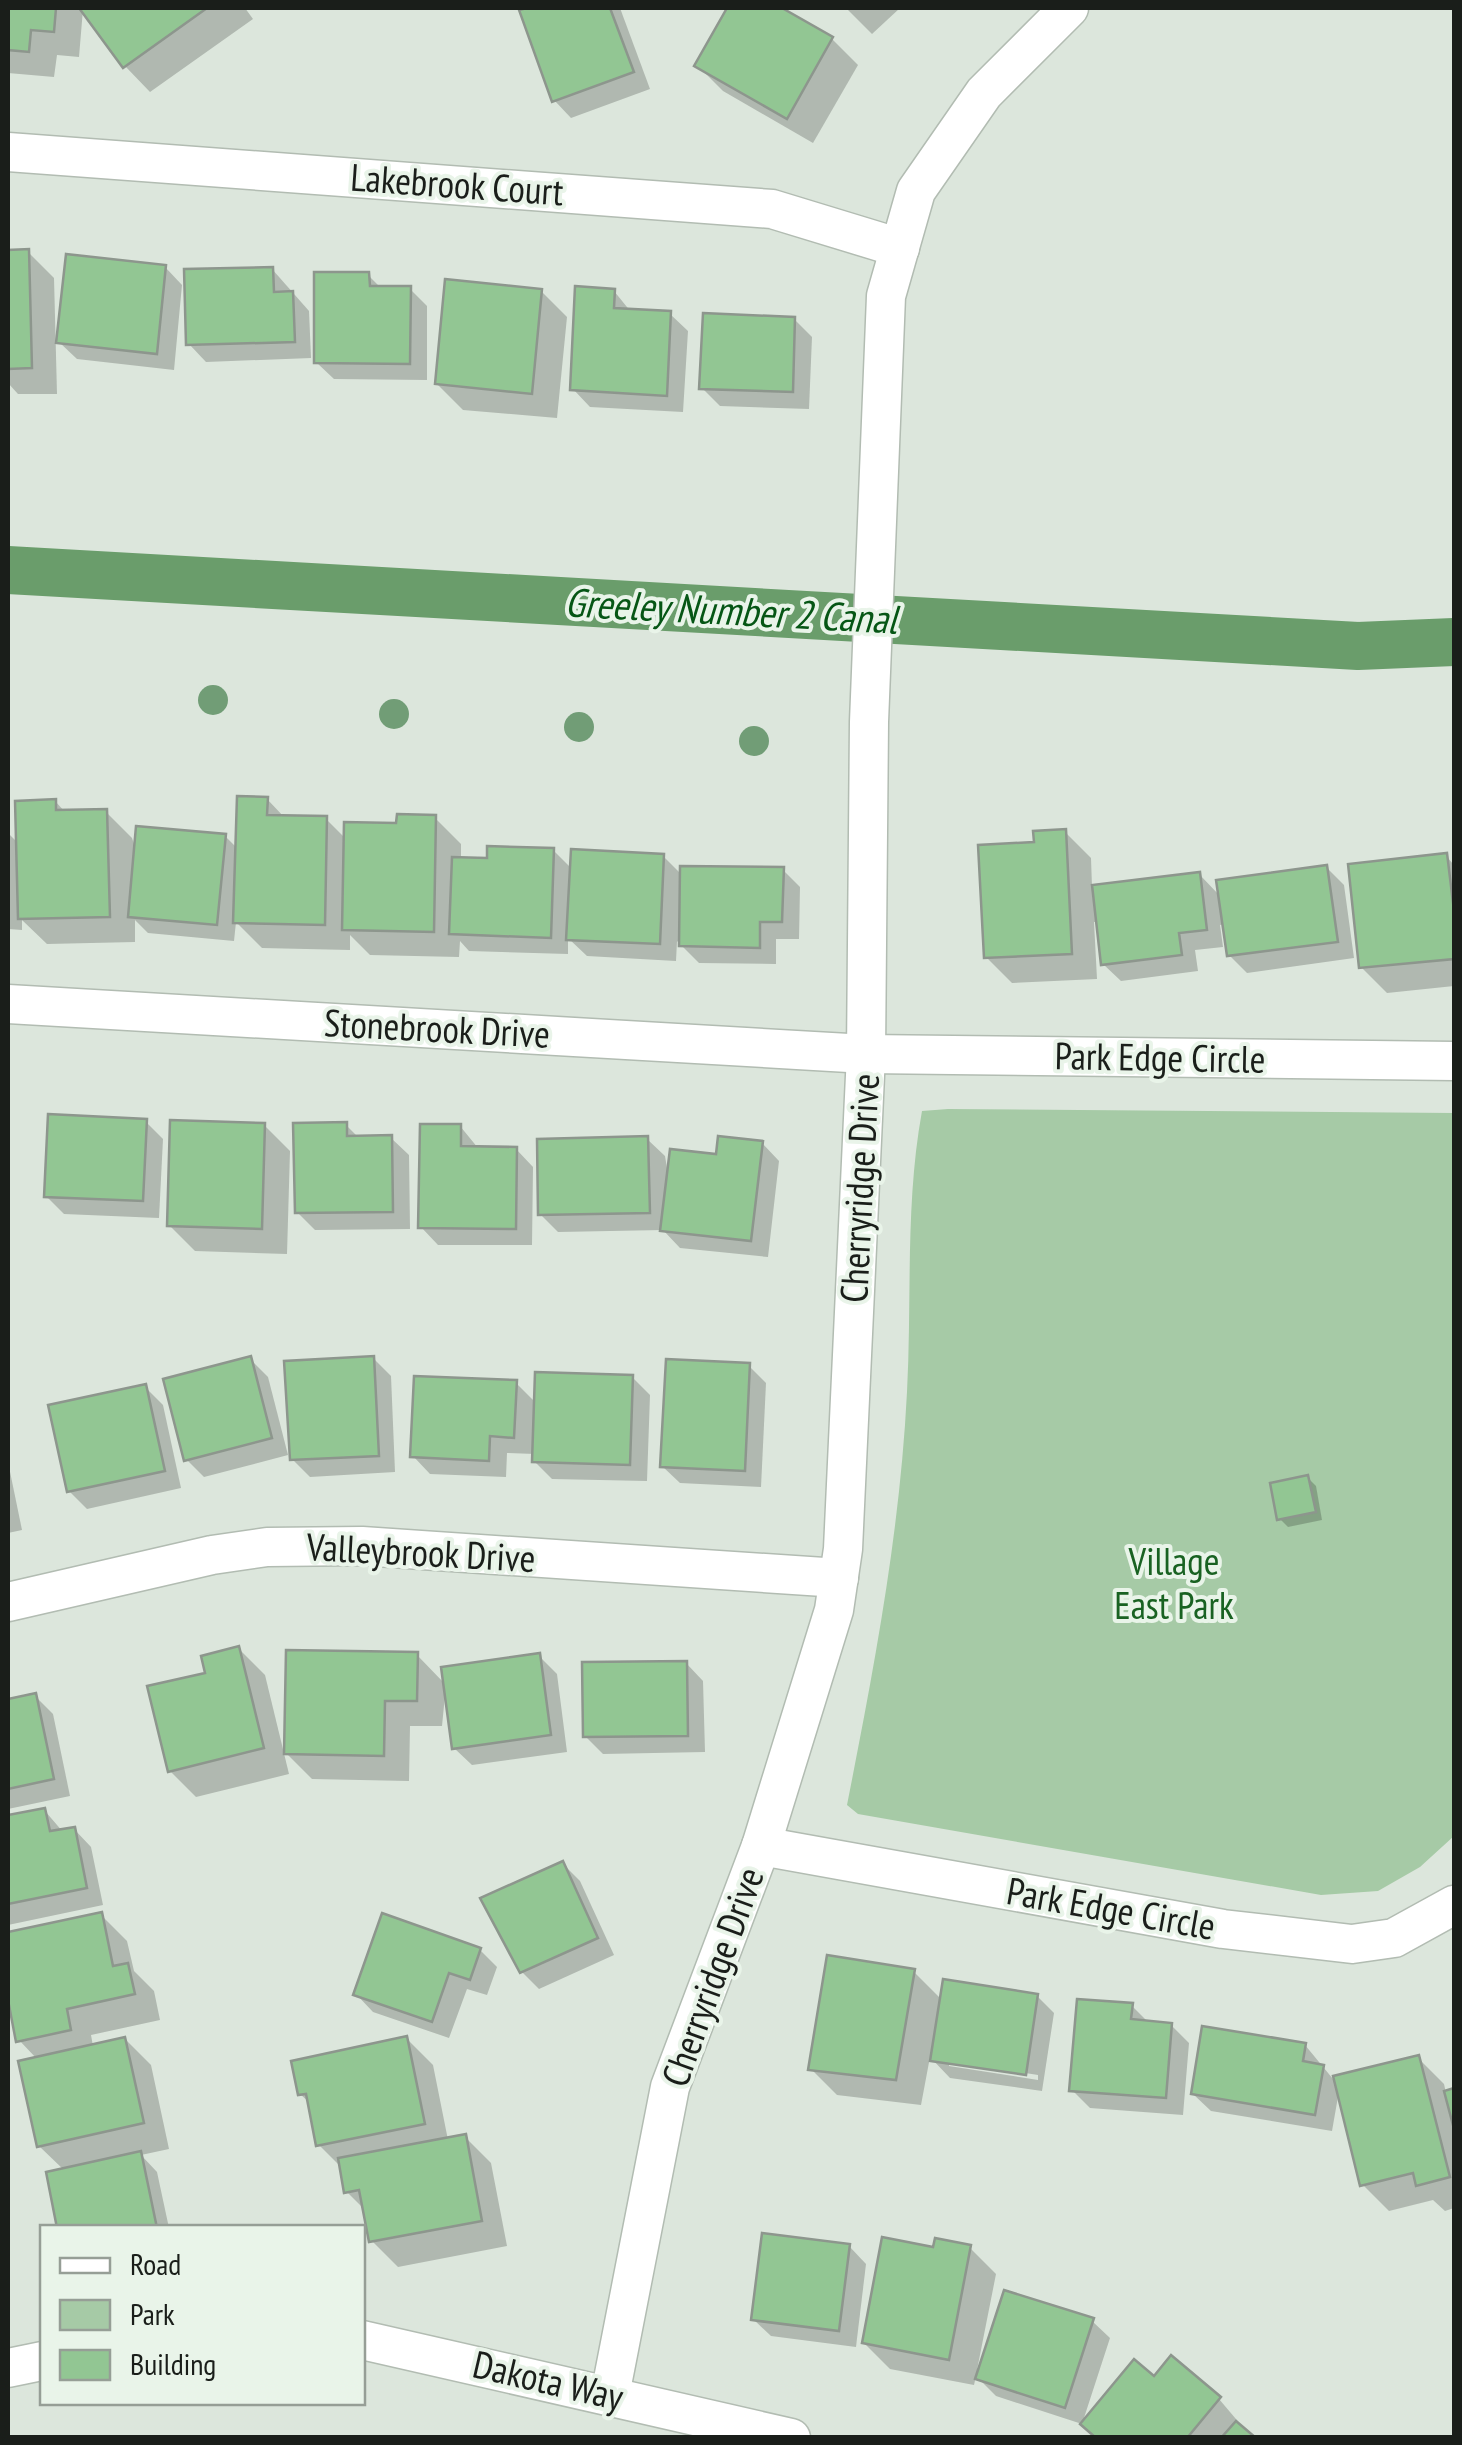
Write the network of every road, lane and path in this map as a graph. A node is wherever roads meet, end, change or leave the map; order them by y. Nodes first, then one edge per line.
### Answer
1 (1070, 8) edge
2 (8, 152) edge
3 (900, 248) junction
4 (8, 1004) edge
5 (866, 1054) junction
6 (1454, 1061) edge
7 (839, 1578) junction
8 (8, 1602) edge
9 (762, 1846) junction
10 (1454, 1905) edge
11 (365, 2341) edge
12 (40, 2361) edge
13 (8, 2368) edge
14 (610, 2395) junction
15 (791, 2438) edge

1 - 3 street, Cherryridge Drive
2 - 3 street, Lakebrook Court
3 - 5 street, Cherryridge Drive
4 - 5 street, Stonebrook Drive
5 - 6 street, Park Edge Circle
5 - 7 street, Cherryridge Drive
7 - 8 street, Valleybrook Drive
7 - 9 street, Cherryridge Drive
9 - 10 street, Park Edge Circle
9 - 14 street, Cherryridge Drive
11 - 14 street, Dakota Way
12 - 13 street
14 - 15 street, Dakota Way

